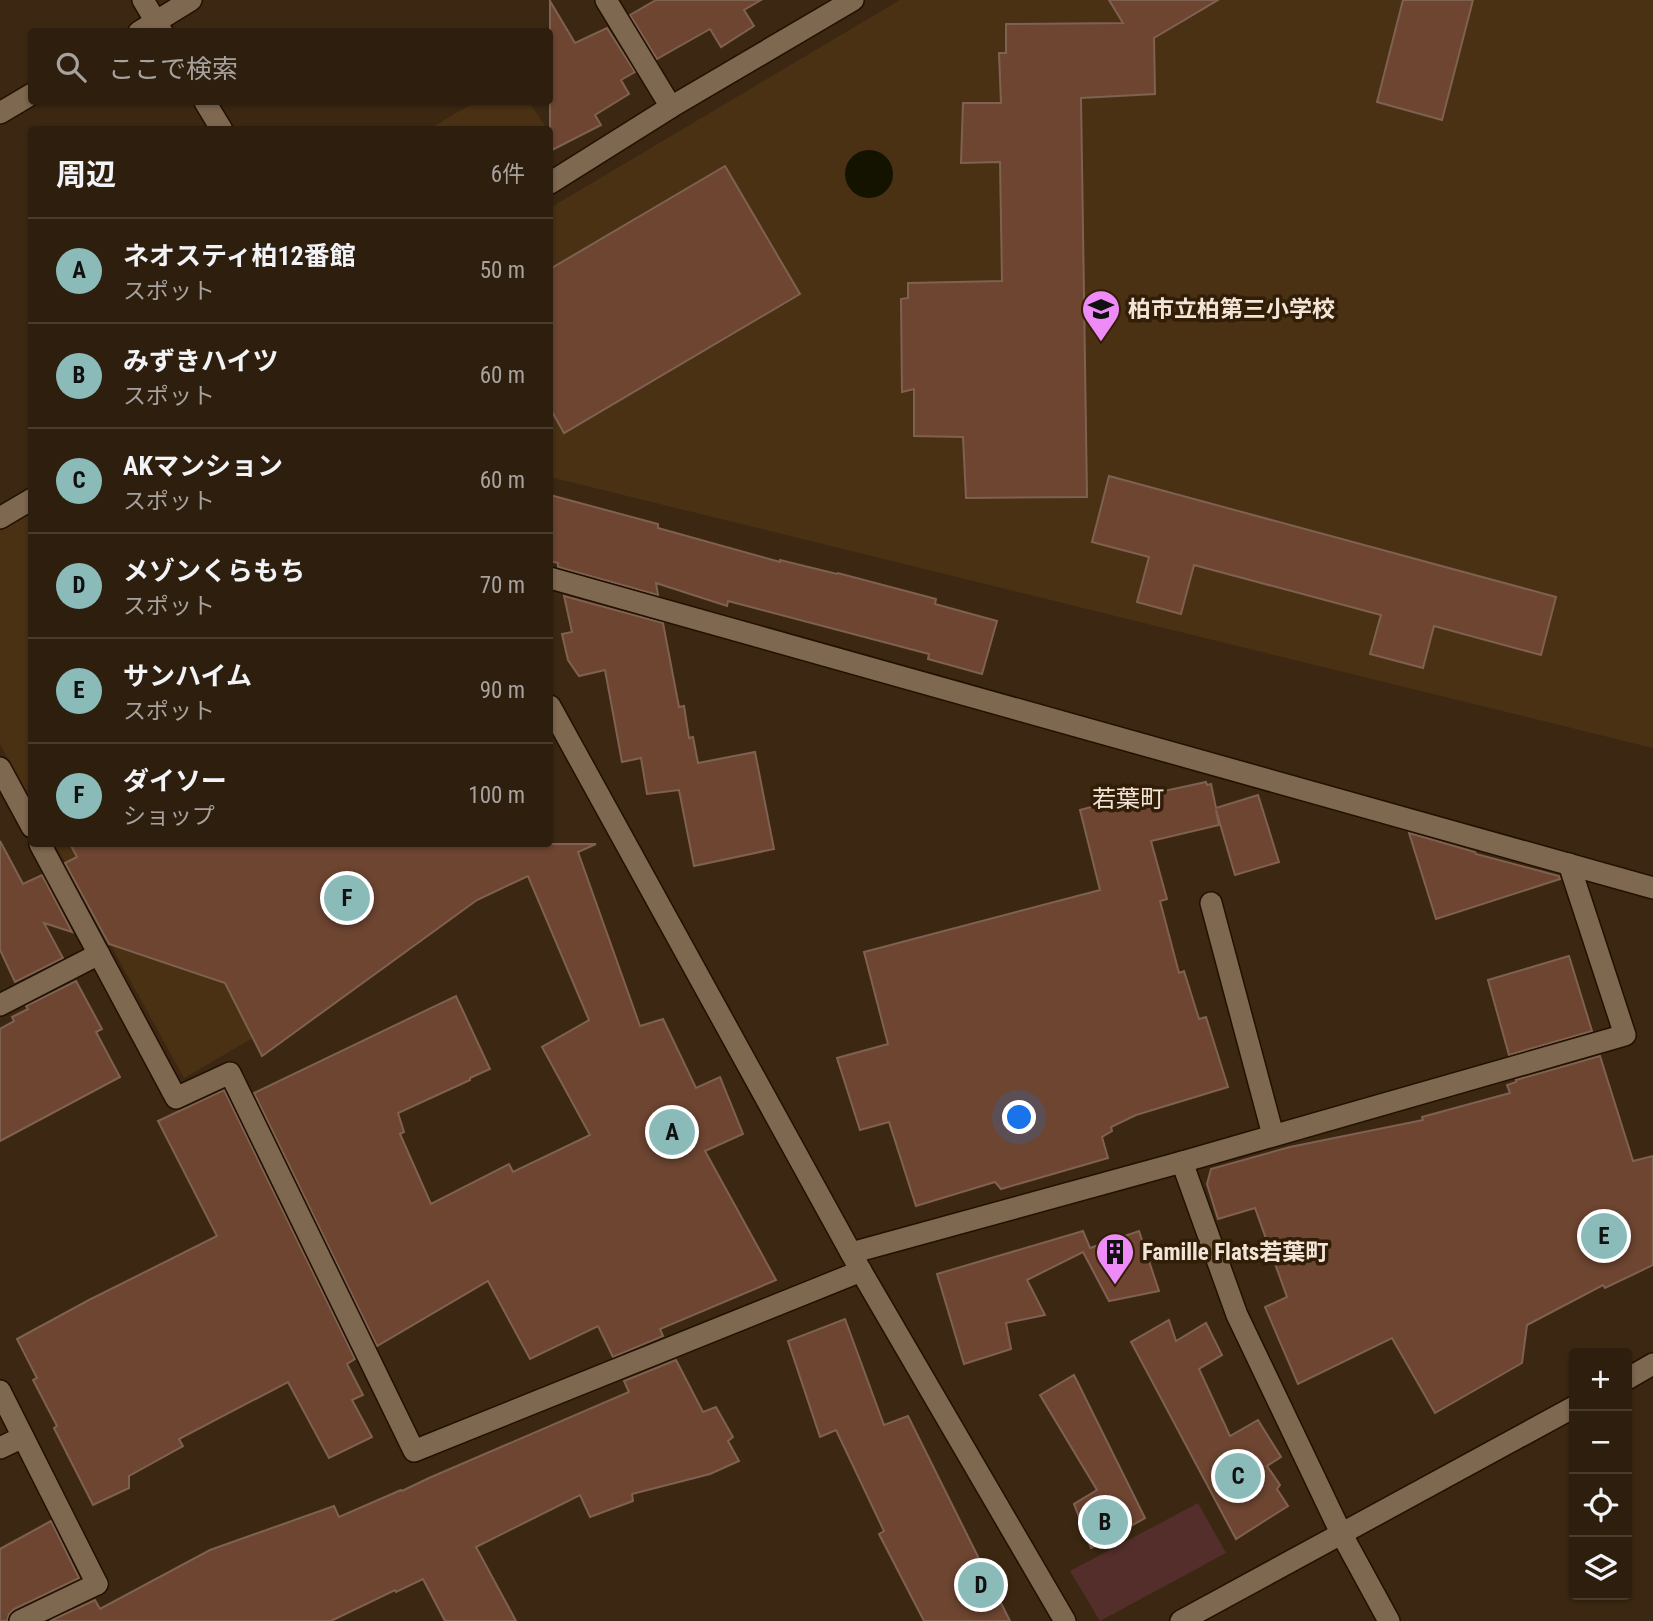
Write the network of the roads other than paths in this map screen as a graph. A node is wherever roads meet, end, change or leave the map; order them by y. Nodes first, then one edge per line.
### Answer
1 (143, 0) edge
2 (191, 0) edge
3 (606, 0) edge
4 (853, 0) edge
5 (152, 28) edge
6 (28, 96) edge
7 (207, 105) edge
8 (671, 107) junction
9 (0, 113) edge
10 (220, 126) edge
11 (553, 181) edge
12 (28, 501) edge
13 (0, 518) edge
14 (553, 579) edge
15 (553, 711) edge
16 (0, 768) edge
17 (28, 820) edge
18 (42, 847) edge
19 (1569, 864) junction
20 (1653, 888) edge
21 (1211, 903) dead end
22 (99, 954) junction
23 (0, 1005) edge
24 (1273, 1135) junction
25 (1182, 1162) junction
26 (856, 1262) junction
27 (1653, 1364) edge
28 (1632, 1375) edge
29 (0, 1391) edge
30 (1569, 1410) edge
31 (23, 1437) junction
32 (0, 1448) edge
33 (1342, 1533) junction
34 (20, 1621) edge
35 (1065, 1621) edge
36 (1181, 1621) edge
37 (1389, 1621) edge

1 - 5 street
2 - 5 street
3 - 8 street
4 - 8 street
6 - 9 street
7 - 10 street
8 - 11 street
12 - 13 street
14 - 19 street
15 - 26 street
16 - 17 street
18 - 22 street
19 - 20 street
19 - 24 street
21 - 24 street
22 - 23 street
22 - 26 street
24 - 25 street
25 - 26 street
25 - 33 street
26 - 35 street
27 - 28 street
29 - 31 street
30 - 33 street
31 - 32 street
31 - 34 street
33 - 36 street
33 - 37 street

